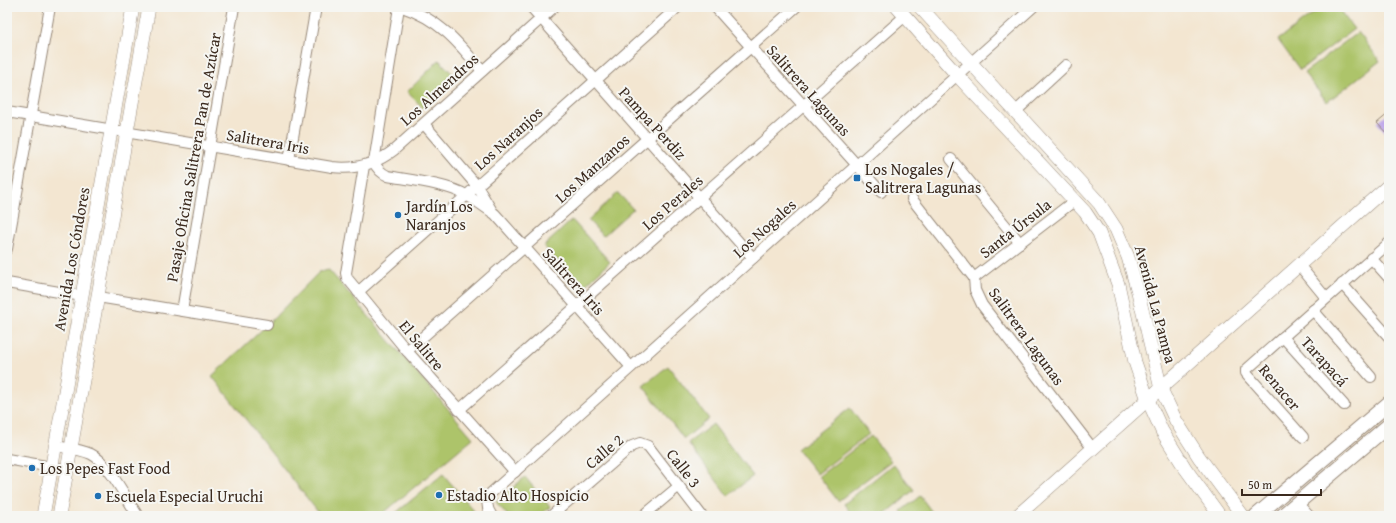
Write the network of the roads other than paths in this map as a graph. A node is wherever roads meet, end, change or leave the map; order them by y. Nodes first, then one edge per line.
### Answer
1 (50, 7) edge
2 (133, 7) edge
3 (149, 7) edge
4 (234, 7) edge
5 (316, 7) edge
6 (401, 7) edge
7 (531, 7) edge
8 (554, 7) edge
9 (678, 7) edge
10 (715, 7) edge
11 (796, 7) edge
12 (920, 7) edge
13 (1033, 7) edge
14 (901, 11) edge
15 (541, 19) junction
16 (751, 47) junction
17 (970, 63) junction
18 (1066, 65) dead end
19 (482, 71) junction
20 (957, 75) junction
21 (595, 81) junction
22 (803, 106) junction
23 (7, 112) edge
24 (1015, 112) junction
25 (31, 116) junction
26 (424, 124) junction
27 (111, 130) junction
28 (127, 132) junction
29 (647, 139) junction
30 (210, 146) junction
31 (951, 159) dead end
32 (289, 160) junction
33 (374, 162) junction
34 (856, 165) junction
35 (364, 166) junction
36 (332, 167) joint
37 (1389, 185) edge
38 (477, 186) junction
39 (881, 192) dead end
40 (467, 195) junction
41 (699, 198) junction
42 (912, 199) dead end
43 (1074, 201) junction
44 (494, 214) junction
45 (1020, 243) junction
46 (1388, 246) edge
47 (524, 248) junction
48 (7, 249) edge
49 (753, 258) junction
50 (1372, 258) junction
51 (1299, 265) junction
52 (974, 278) junction
53 (1389, 278) edge
54 (7, 283) edge
55 (1342, 284) junction
56 (358, 292) junction
57 (82, 296) junction
58 (98, 297) junction
59 (1326, 298) junction
60 (576, 306) junction
61 (1313, 310) junction
62 (182, 311) junction
63 (267, 325) dead end
64 (1283, 337) junction
65 (1389, 337) edge
66 (407, 351) junction
67 (631, 367) junction
68 (1371, 377) dead end
69 (1161, 389) junction
70 (1148, 400) junction
71 (1389, 403) edge
72 (1344, 405) dead end
73 (459, 410) junction
74 (1389, 425) edge
75 (1303, 437) dead end
76 (640, 443) joint
77 (55, 446) junction
78 (71, 449) junction
79 (1093, 449) junction
80 (7, 459) edge
81 (52, 467) junction
82 (68, 470) junction
83 (515, 472) junction
84 (678, 486) junction
85 (1297, 503) junction
86 (43, 516) edge
87 (59, 516) edge
88 (138, 516) edge
89 (492, 516) edge
90 (551, 516) edge
91 (643, 516) edge
92 (702, 516) edge
93 (1017, 516) edge
94 (1220, 516) edge
95 (1243, 516) edge
96 (1256, 516) edge
97 (1282, 516) edge
98 (1309, 516) edge

1 - 25 street
2 - 27 street, Avenida Los Cóndores
3 - 28 street, Avenida Los Cóndores
4 - 30 street, Pasaje Oficina Salitrera Pan de Azúcar
5 - 32 street
6 - 19 street
6 - 33 street
7 - 15 street, Pampa Perdiz
8 - 15 street, Los Almendros
9 - 21 street, Los Naranjos
10 - 16 street, Salitrera Lagunas
11 - 16 street, Los Manzanos
12 - 17 street, Avenida La Pampa
13 - 17 street, Los Nogales
14 - 20 street, Avenida La Pampa
14 - 22 street, Los Perales
15 - 19 street, Los Almendros
15 - 21 street, Pampa Perdiz
16 - 22 street, Salitrera Lagunas
16 - 29 street, Los Manzanos
17 - 20 street, Los Nogales
17 - 24 street, Avenida La Pampa
18 - 24 street
19 - 26 street, Los Almendros
20 - 34 street, Los Nogales
20 - 43 street, Avenida La Pampa
21 - 29 street, Pampa Perdiz
21 - 38 street, Los Naranjos
22 - 34 street, Salitrera Lagunas
22 - 41 street, Los Perales
23 - 25 street
24 - 69 street, Avenida La Pampa
25 - 27 street
25 - 48 street
26 - 33 street, Los Almendros
26 - 38 street, Salitrera Iris
27 - 28 street
27 - 57 street, Avenida Los Cóndores
28 - 30 street, Salitrera Iris
28 - 58 street, Avenida Los Cóndores
29 - 41 street, Pampa Perdiz
29 - 47 street, Los Manzanos
30 - 32 street, Salitrera Iris
30 - 62 street, Pasaje Oficina Salitrera Pan de Azúcar
31 - 45 street
32 - 36 street, Salitrera Iris
33 - 35 street, Los Almendros
33 - 40 street, Salitrera Iris
34 - 39 street, Salitrera Lagunas
34 - 49 street, Los Nogales
35 - 36 street, Los Almendros
35 - 56 street, El Salitre
37 - 51 street
38 - 40 street, Los Naranjos
38 - 44 street, Salitrera Iris
40 - 44 street, Salitrera Iris
40 - 56 street, Los Naranjos
41 - 49 street, Pampa Perdiz
41 - 60 street, Los Perales
42 - 52 street, Salitrera Lagunas
43 - 45 street, Santa Úrsula
43 - 70 street, Avenida La Pampa
44 - 47 street, Salitrera Iris
45 - 52 street, Santa Úrsula
46 - 50 street
47 - 60 street, Salitrera Iris
47 - 66 street, Los Manzanos
49 - 67 street, Los Nogales
50 - 53 street
50 - 55 street
51 - 59 street
51 - 69 street
52 - 79 street, Salitrera Lagunas
54 - 57 street
55 - 59 street
55 - 65 street
56 - 66 street, El Salitre
57 - 77 street, Avenida Los Cóndores
58 - 62 street
58 - 78 street, Avenida Los Cóndores
59 - 61 street
60 - 67 street, Salitrera Iris
60 - 73 street, Los Perales
61 - 64 street
61 - 68 street
62 - 63 street
64 - 72 street, Tarapacá
64 - 75 street, Renacer
66 - 73 street, El Salitre
67 - 83 street, Los Nogales
69 - 70 street
69 - 95 street, Avenida La Pampa
70 - 79 street
70 - 94 street, Avenida La Pampa
71 - 96 main road
73 - 83 street, El Salitre
74 - 85 main road
76 - 84 street, Calle 3
76 - 90 street, Calle 2
77 - 78 street
77 - 81 street, Avenida Los Cóndores
78 - 82 street, Avenida Los Cóndores
78 - 88 street
79 - 93 street
80 - 81 street
81 - 82 street
81 - 86 street, Avenida Los Cóndores
82 - 87 street, Avenida Los Cóndores
83 - 89 street
84 - 91 street
84 - 92 street, Calle 3
85 - 97 main road
85 - 98 street

